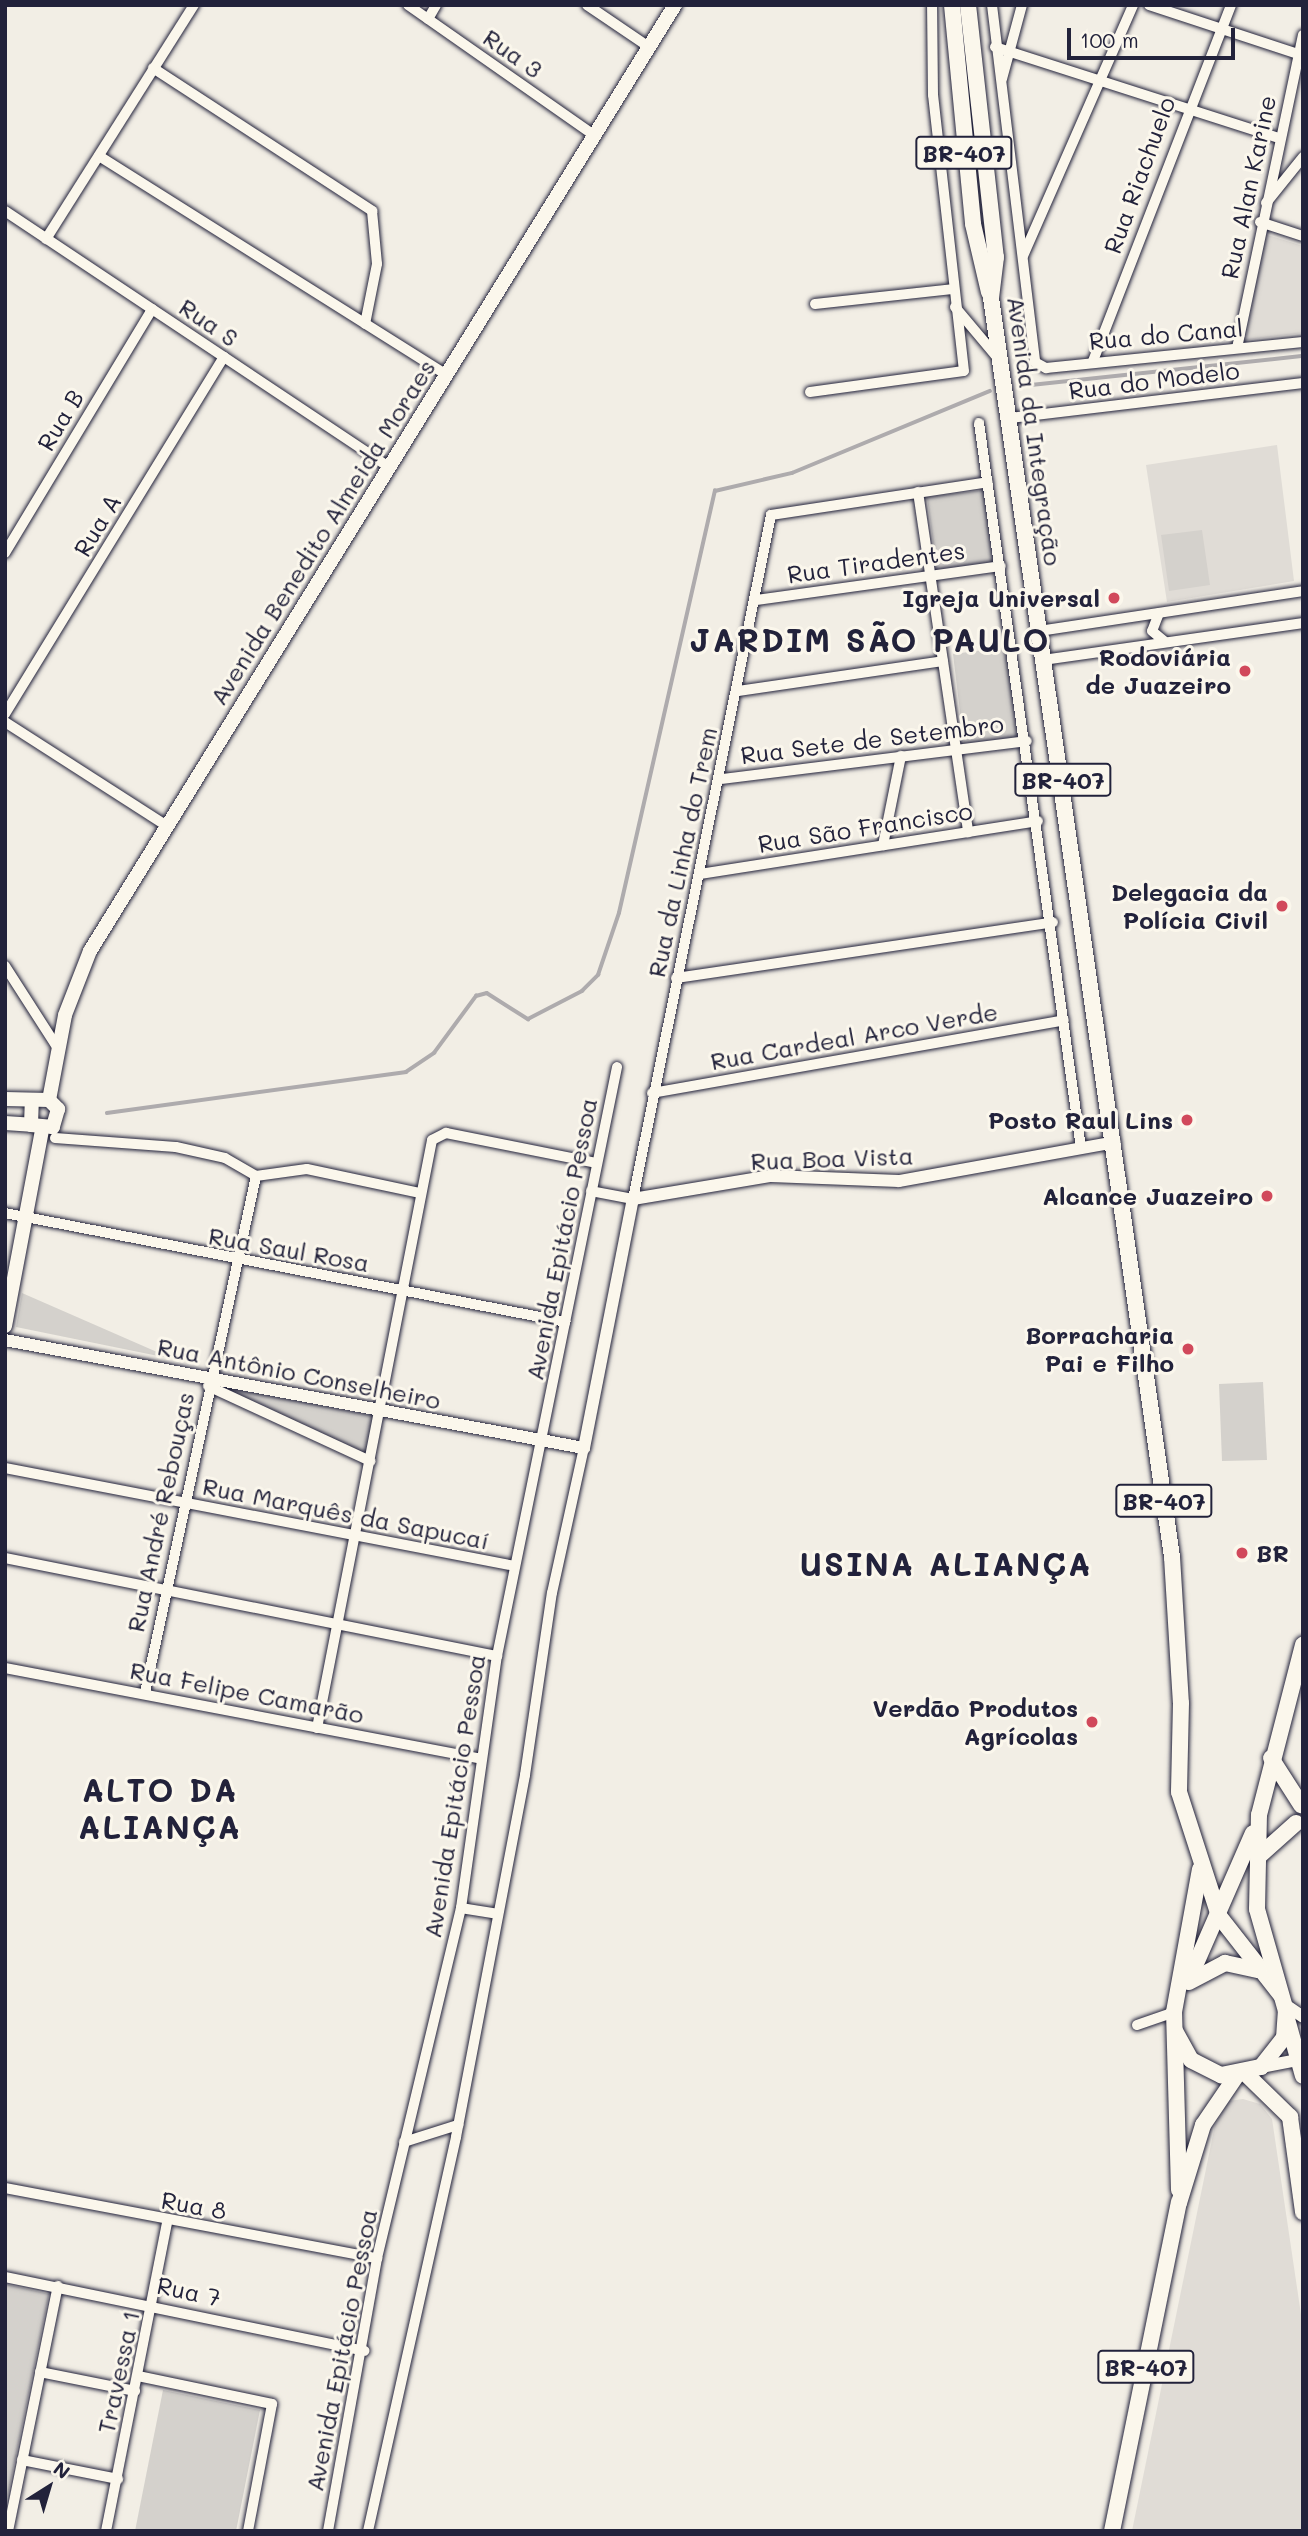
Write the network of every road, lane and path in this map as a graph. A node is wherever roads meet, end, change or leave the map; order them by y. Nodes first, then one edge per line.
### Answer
1 (194, 5) edge
2 (408, 5) edge
3 (436, 5) edge
4 (587, 5) edge
5 (675, 5) edge
6 (932, 5) edge
7 (952, 5) edge
8 (968, 5) edge
9 (992, 5) edge
10 (1021, 5) edge
11 (1133, 5) edge
12 (1149, 5) edge
13 (1231, 5) edge
14 (428, 19) junction
15 (1222, 27) junction
16 (1303, 35) edge
17 (649, 47) junction
18 (996, 47) junction
19 (1011, 49) junction
20 (1300, 55) edge
21 (153, 68) junction
22 (1102, 78) junction
23 (1001, 83) junction
24 (1186, 107) junction
25 (594, 135) junction
26 (1279, 138) junction
27 (99, 156) junction
28 (1303, 158) edge
29 (1263, 206) junction
30 (5, 211) edge
31 (1260, 222) junction
32 (1303, 236) edge
33 (46, 239) junction
34 (1023, 256) junction
35 (952, 289) junction
36 (991, 298) junction
37 (814, 304) dead end
38 (954, 307) junction
39 (152, 309) junction
40 (365, 324) junction
41 (1303, 342) edge
42 (1237, 348) junction
43 (224, 357) junction
44 (1093, 361) junction
45 (1003, 365) junction
46 (447, 375) junction
47 (1303, 383) edge
48 (810, 392) dead end
49 (1010, 418) junction
50 (979, 423) dead end
51 (390, 468) junction
52 (988, 482) junction
53 (918, 492) junction
54 (5, 553) edge
55 (1001, 566) junction
56 (930, 576) junction
57 (1303, 591) edge
58 (756, 600) junction
59 (1159, 613) junction
60 (1303, 622) edge
61 (1039, 631) junction
62 (1166, 642) junction
63 (1043, 660) junction
64 (943, 661) junction
65 (738, 691) junction
66 (5, 714) edge
67 (5, 722) edge
68 (1027, 741) junction
69 (958, 749) junction
70 (901, 756) junction
71 (722, 779) junction
72 (1038, 821) junction
73 (167, 826) junction
74 (968, 832) junction
75 (883, 845) junction
76 (699, 874) junction
77 (1053, 922) junction
78 (5, 966) edge
79 (676, 978) junction
80 (1064, 1020) junction
81 (59, 1050) junction
82 (617, 1067) dead end
83 (652, 1093) junction
84 (5, 1100) edge
85 (49, 1100) junction
86 (32, 1102) junction
87 (5, 1123) edge
88 (36, 1128) junction
89 (55, 1138) dead end
90 (1115, 1142) junction
91 (1081, 1148) junction
92 (596, 1163) junction
93 (256, 1176) junction
94 (591, 1191) junction
95 (421, 1193) junction
96 (633, 1199) junction
97 (5, 1213) edge
98 (24, 1217) junction
99 (233, 1261) junction
100 (402, 1291) junction
101 (566, 1322) junction
102 (5, 1326) edge
103 (5, 1340) edge
104 (209, 1381) junction
105 (380, 1410) junction
106 (542, 1443) junction
107 (584, 1448) junction
108 (370, 1461) junction
109 (5, 1468) edge
110 (184, 1504) junction
111 (353, 1537) junction
112 (5, 1558) edge
113 (515, 1566) junction
114 (166, 1588) junction
115 (339, 1622) junction
116 (1303, 1645) edge
117 (497, 1656) junction
118 (5, 1668) edge
119 (145, 1693) junction
120 (317, 1727) junction
121 (1271, 1758) junction
122 (480, 1759) junction
123 (1301, 1805) edge
124 (1259, 1815) junction
125 (1296, 1823) dead end
126 (1258, 1857) junction
127 (1201, 1859) junction
128 (461, 1908) junction
129 (494, 1913) junction
130 (1219, 1916) junction
131 (1261, 1972) junction
132 (1193, 1978) junction
133 (1179, 1995) junction
134 (1289, 2009) edge
135 (1174, 2012) junction
136 (1137, 2025) dead end
137 (1175, 2031) junction
138 (1302, 2065) edge
139 (1248, 2072) junction
140 (458, 2125) junction
141 (404, 2142) junction
142 (5, 2188) edge
143 (1179, 2203) junction
144 (1303, 2212) edge
145 (167, 2222) junction
146 (377, 2258) junction
147 (5, 2277) edge
148 (58, 2287) junction
149 (154, 2305) junction
150 (364, 2351) junction
151 (40, 2372) junction
152 (138, 2376) junction
153 (135, 2391) junction
154 (22, 2460) junction
155 (118, 2479) junction
156 (8, 2531) edge
157 (106, 2531) edge
158 (248, 2531) edge
159 (328, 2531) edge
160 (368, 2531) edge
161 (1112, 2531) edge

1 - 21 street
2 - 14 street, Rua 3
3 - 14 street
4 - 17 street
5 - 17 main road, Avenida Benedito Almeida Moraes
6 - 35 street
7 - 36 main road, BR-407
8 - 36 main road, Avenida da Integração / BR-407
9 - 18 street
10 - 19 street
11 - 22 street
12 - 15 street
13 - 15 street, Rua Riachuelo
14 - 25 street, Rua 3
15 - 20 street
15 - 24 street, Rua Riachuelo
16 - 20 street, Rua Alan Karine
17 - 25 main road, Avenida Benedito Almeida Moraes
18 - 19 street
18 - 23 street
19 - 22 street
19 - 23 street
20 - 26 street, Rua Alan Karine
21 - 27 street
21 - 40 street
22 - 24 street
22 - 34 street
23 - 34 street
24 - 26 street
24 - 44 street, Rua Riachuelo
25 - 46 main road, Avenida Benedito Almeida Moraes
26 - 29 street, Rua Alan Karine
27 - 33 street
27 - 40 street
28 - 29 street
29 - 31 street, Rua Alan Karine
30 - 33 street, Rua S
31 - 32 street
31 - 42 street, Rua Alan Karine
33 - 39 street, Rua S
34 - 44 street, Rua do Canal
35 - 37 street
35 - 38 street
36 - 45 main road, Avenida da Integração / BR-407
38 - 45 street
38 - 48 street
39 - 43 street, Rua S
39 - 54 street, Rua B
40 - 46 street
41 - 42 street, Rua do Canal
42 - 44 street, Rua do Canal
43 - 51 street, Rua S
43 - 66 street, Rua A
45 - 49 main road, Avenida da Integração / BR-407
46 - 51 main road, Avenida Benedito Almeida Moraes
47 - 49 street, Rua do Modelo
49 - 61 main road, Avenida da Integração / BR-407
50 - 52 street
51 - 73 main road, Avenida Benedito Almeida Moraes
52 - 53 street
52 - 55 street
53 - 56 street
53 - 58 street, Rua da Linha do Trem
55 - 56 street, Rua Tiradentes
55 - 68 street
56 - 58 street, Rua Tiradentes
56 - 64 street
57 - 59 street
58 - 65 street, Rua da Linha do Trem
59 - 61 street
59 - 62 street
60 - 62 street
61 - 63 main road, Avenida da Integração / BR-407
62 - 63 street
63 - 90 main road, Avenida da Integração / BR-407
64 - 65 street
64 - 69 street
65 - 71 street, Rua da Linha do Trem
67 - 73 street
68 - 69 street, Rua Sete de Setembro
68 - 72 street
69 - 70 street, Rua Sete de Setembro
69 - 74 street
70 - 71 street, Rua Sete de Setembro
70 - 75 street
71 - 76 street, Rua da Linha do Trem
72 - 74 street, Rua São Francisco
72 - 77 street
73 - 81 main road, Avenida Benedito Almeida Moraes
74 - 75 street, Rua São Francisco
75 - 76 street, Rua São Francisco
76 - 79 street, Rua da Linha do Trem
77 - 79 street
77 - 80 street
78 - 81 street
79 - 83 street, Rua da Linha do Trem
80 - 83 street, Rua Cardeal Arco Verde
80 - 91 street
81 - 85 main road, Avenida Benedito Almeida Moraes
82 - 92 street, Avenida Epitácio Pessoa
83 - 96 street, Rua da Linha do Trem
84 - 86 main road
85 - 86 main road
85 - 88 main road, Avenida Benedito Almeida Moraes
86 - 88 main road
87 - 88 main road
88 - 98 main road
89 - 93 street
90 - 91 street, Rua Boa Vista
90 - 127 main road, Avenida da Integração / BR-407
91 - 96 street, Rua Boa Vista
92 - 94 street, Avenida Epitácio Pessoa
92 - 95 street
93 - 95 street
93 - 99 street, Rua André Rebouças
94 - 96 street
94 - 101 street, Avenida Epitácio Pessoa
95 - 100 street
96 - 107 street
97 - 98 street, Rua Saul Rosa
98 - 99 street, Rua Saul Rosa
98 - 102 main road
99 - 100 street, Rua Saul Rosa
99 - 104 street, Rua André Rebouças
100 - 101 street, Rua Saul Rosa
100 - 105 street
101 - 106 street, Avenida Epitácio Pessoa
103 - 104 street, Rua Antônio Conselheiro
104 - 105 street, Rua Antônio Conselheiro
104 - 108 street, Rua Antônio Conselheiro
104 - 110 street, Rua André Rebouças
105 - 106 street, Rua Antônio Conselheiro
105 - 108 street
106 - 107 street, Rua Antônio Conselheiro
106 - 113 street, Avenida Epitácio Pessoa
107 - 129 street
108 - 111 street
109 - 110 street, Rua Marquês da Sapucaí
110 - 111 street, Rua Marquês da Sapucaí
110 - 114 street, Rua André Rebouças
111 - 113 street, Rua Marquês da Sapucaí
111 - 115 street
112 - 114 street
113 - 117 street, Avenida Epitácio Pessoa
114 - 115 street
114 - 119 street, Rua André Rebouças
115 - 117 street
115 - 120 street
116 - 121 main road
117 - 122 street, Avenida Epitácio Pessoa
118 - 119 street, Rua Felipe Camarão
119 - 120 street, Rua Felipe Camarão
120 - 122 street, Rua Felipe Camarão
121 - 123 main road
121 - 124 main road
122 - 128 street, Avenida Epitácio Pessoa
124 - 126 main road
124 - 130 main road
125 - 126 main road
126 - 134 main road
127 - 130 main road, Avenida da Integração
127 - 133 main road
128 - 129 street
128 - 141 street, Avenida Epitácio Pessoa
129 - 140 street
130 - 131 main road, Avenida da Integração
130 - 132 main road
131 - 132 main road
131 - 134 main road
132 - 133 main road
133 - 135 main road
134 - 138 main road
134 - 139 main road
135 - 136 street
135 - 137 main road
137 - 139 main road
137 - 143 main road
138 - 139 street
139 - 143 main road
139 - 144 main road
140 - 141 street
140 - 160 street
141 - 146 street, Avenida Epitácio Pessoa
142 - 145 street, Rua 8
143 - 161 main road, BR-407
145 - 146 street, Rua 8
145 - 149 street, Travessa 1
146 - 150 street, Avenida Epitácio Pessoa
147 - 148 street, Rua 7
148 - 149 street, Rua 7
148 - 151 street
149 - 150 street, Rua 7
149 - 152 street, Travessa 1
150 - 159 street, Avenida Epitácio Pessoa
151 - 153 street
151 - 154 street
152 - 153 street, Travessa 1
152 - 158 street
153 - 155 street, Travessa 1
154 - 155 street
154 - 156 street
155 - 157 street, Travessa 1

